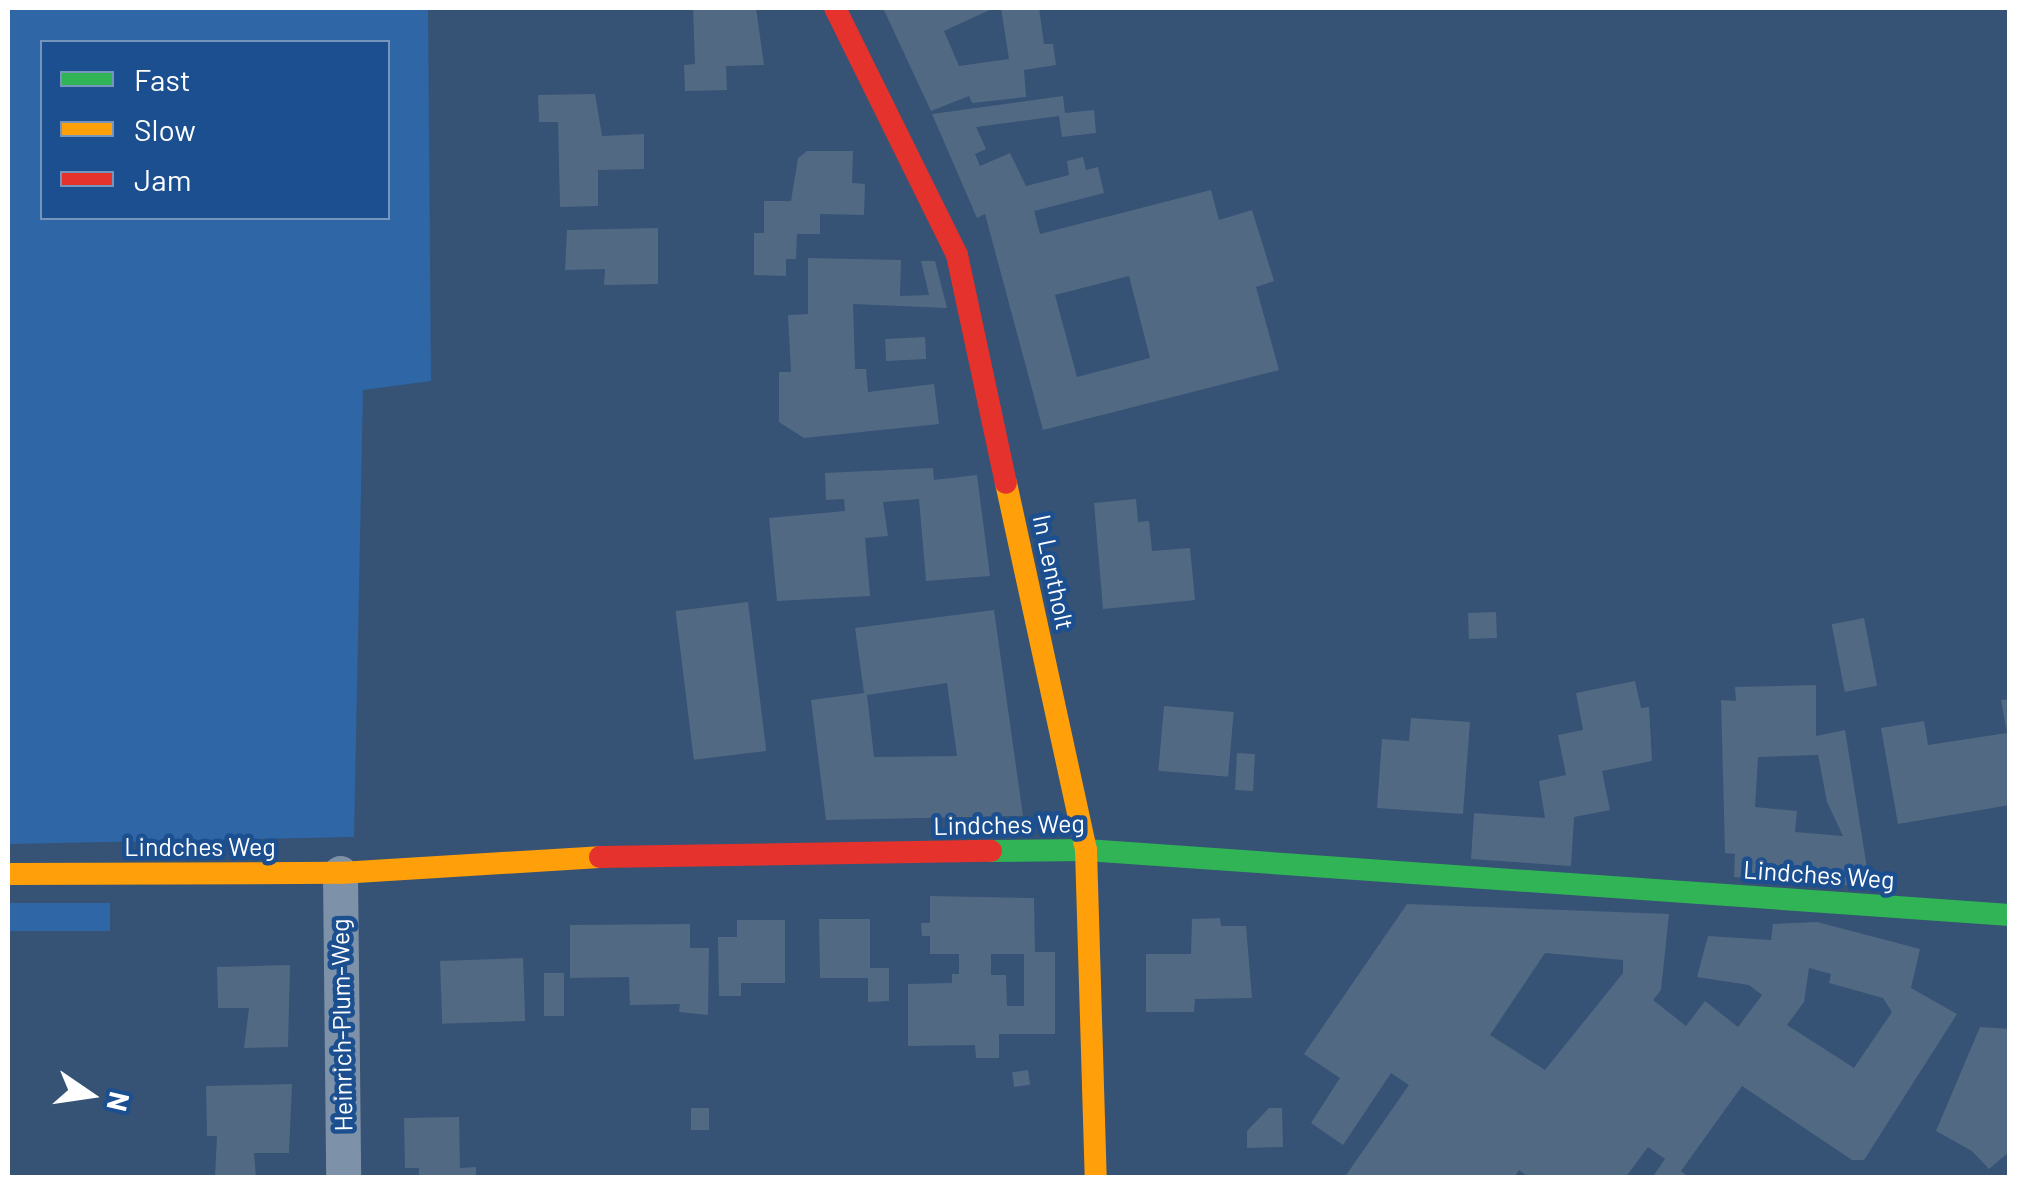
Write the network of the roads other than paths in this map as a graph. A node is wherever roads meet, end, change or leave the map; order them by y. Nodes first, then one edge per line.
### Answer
1 (835, 8) edge
2 (1086, 850) junction
3 (340, 873) junction
4 (8, 874) edge
5 (2010, 914) edge
6 (343, 1178) edge
7 (1096, 1178) edge

1 - 2 street, In Lentholt
2 - 3 street, Lindches Weg
2 - 5 street, Lindches Weg
2 - 7 street, In Lentholt
3 - 4 street, Lindches Weg
3 - 6 street, Heinrich-Plum-Weg

